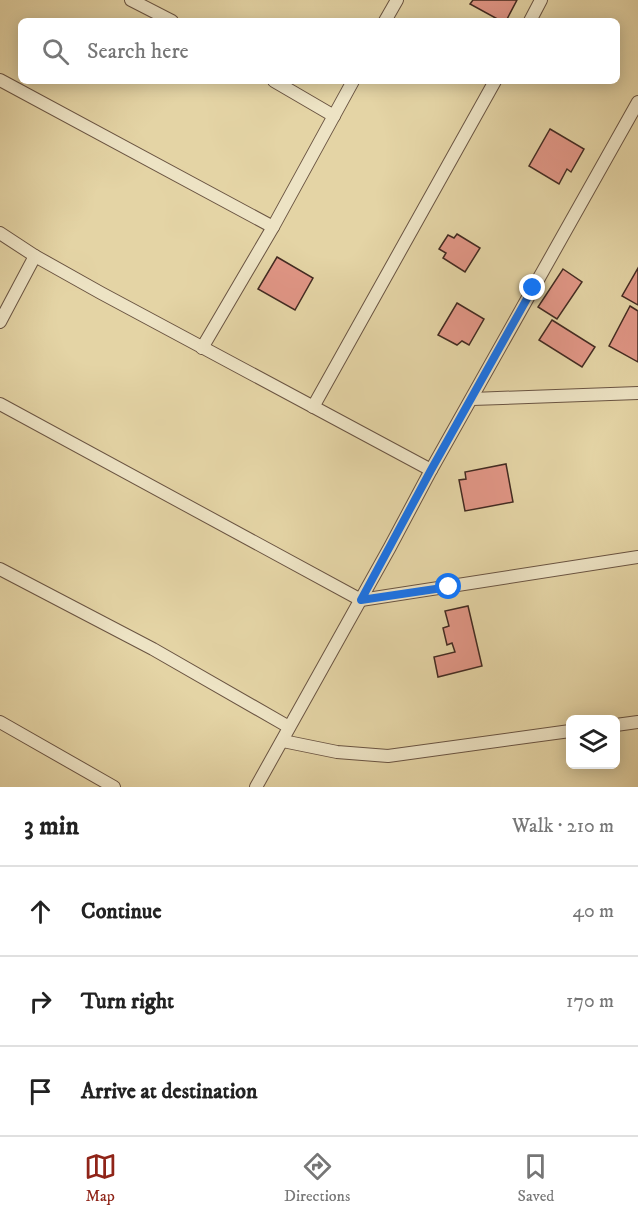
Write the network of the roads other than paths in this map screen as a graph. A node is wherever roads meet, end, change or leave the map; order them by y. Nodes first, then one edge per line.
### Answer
1 (131, 0) edge
2 (397, 0) edge
3 (541, 0) edge
4 (166, 18) edge
5 (387, 18) edge
6 (532, 18) edge
7 (0, 80) edge
8 (279, 84) edge
9 (351, 84) edge
10 (493, 84) edge
11 (638, 102) edge
12 (334, 116) junction
13 (273, 226) junction
14 (0, 233) edge
15 (35, 256) junction
16 (0, 322) edge
17 (202, 348) junction
18 (638, 393) edge
19 (472, 399) junction
20 (0, 404) edge
21 (313, 407) junction
22 (431, 470) junction
23 (638, 557) edge
24 (0, 570) edge
25 (361, 600) junction
26 (0, 722) edge
27 (638, 722) edge
28 (620, 724) edge
29 (290, 727) junction
30 (566, 732) edge
31 (283, 741) junction
32 (114, 787) edge
33 (256, 787) edge

1 - 4 street
2 - 5 street
3 - 6 street
7 - 13 street
8 - 12 street
9 - 12 street
10 - 21 street
11 - 19 street
12 - 13 street
13 - 17 street
14 - 15 street
15 - 16 street
15 - 17 street
17 - 21 street
18 - 19 street
19 - 22 street
20 - 25 street
21 - 22 street
22 - 25 street
23 - 25 street
24 - 29 street
25 - 29 street
26 - 32 street
27 - 28 street
29 - 31 street
30 - 31 street
31 - 33 street

